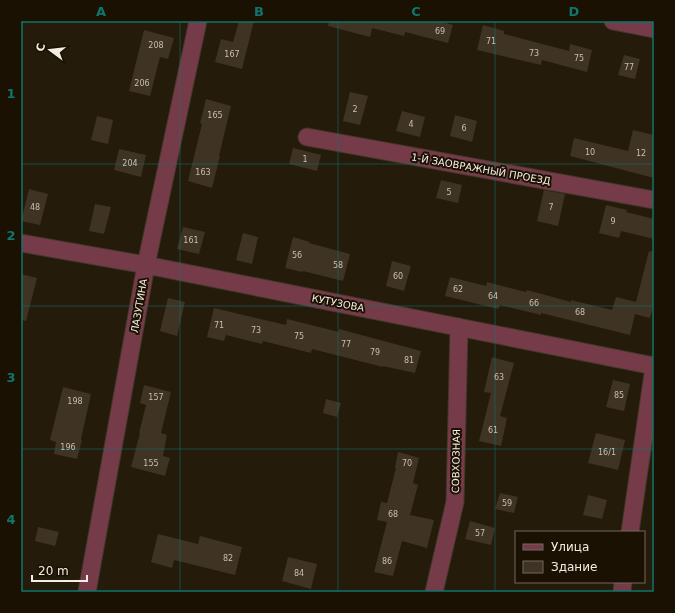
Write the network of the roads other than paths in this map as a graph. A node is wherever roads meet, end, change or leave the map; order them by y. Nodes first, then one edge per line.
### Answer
1 (198, 21) edge
2 (613, 21) edge
3 (654, 29) edge
4 (307, 137) dead end
5 (654, 200) edge
6 (21, 243) edge
7 (146, 265) junction
8 (459, 327) junction
9 (654, 367) edge
10 (630, 531) edge
11 (87, 592) edge
12 (434, 592) edge

1 - 7 street, ЛАЗУТИНА
2 - 3 street
4 - 5 street, 1-Й ЗАОВРАЖНЫЙ ПРОЕЗД
6 - 7 street, КУТУЗОВА
7 - 8 street, КУТУЗОВА
7 - 11 street, ЛАЗУТИНА
8 - 9 street, КУТУЗОВА
8 - 12 street, СОВХОЗНАЯ
9 - 10 street

